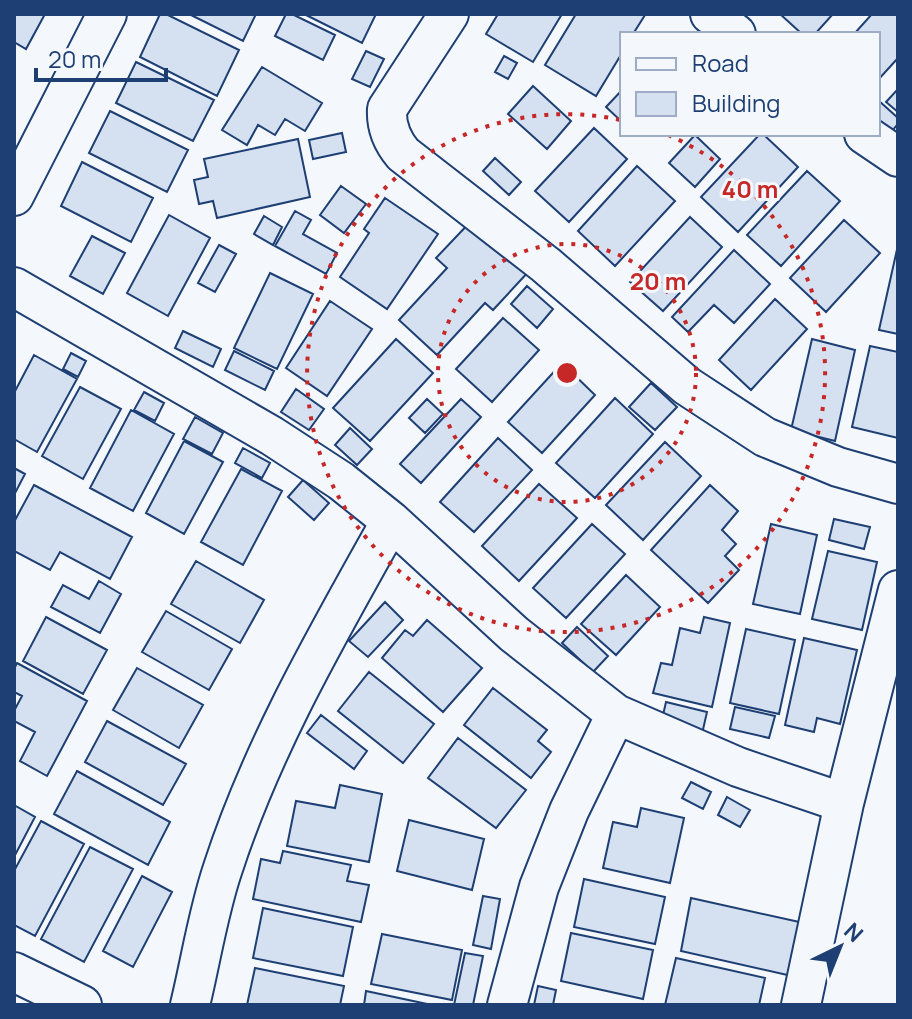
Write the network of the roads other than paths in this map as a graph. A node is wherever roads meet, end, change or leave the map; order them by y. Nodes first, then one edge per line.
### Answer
1 (107, 14) edge
2 (449, 14) edge
3 (710, 14) edge
4 (733, 32) edge
5 (867, 136) edge
6 (898, 157) edge
7 (14, 196) edge
8 (14, 287) edge
9 (898, 484) edge
10 (391, 521) junction
11 (898, 590) edge
12 (616, 714) junction
13 (844, 803) junction
14 (14, 972) edge
15 (82, 1005) edge
16 (190, 1005) edge
17 (507, 1005) edge
18 (801, 1005) edge

1 - 7 street
2 - 9 street
3 - 4 street
5 - 6 street
8 - 10 street
10 - 12 street
10 - 16 street
11 - 13 street
12 - 13 street
12 - 17 street
13 - 18 street
14 - 15 street

